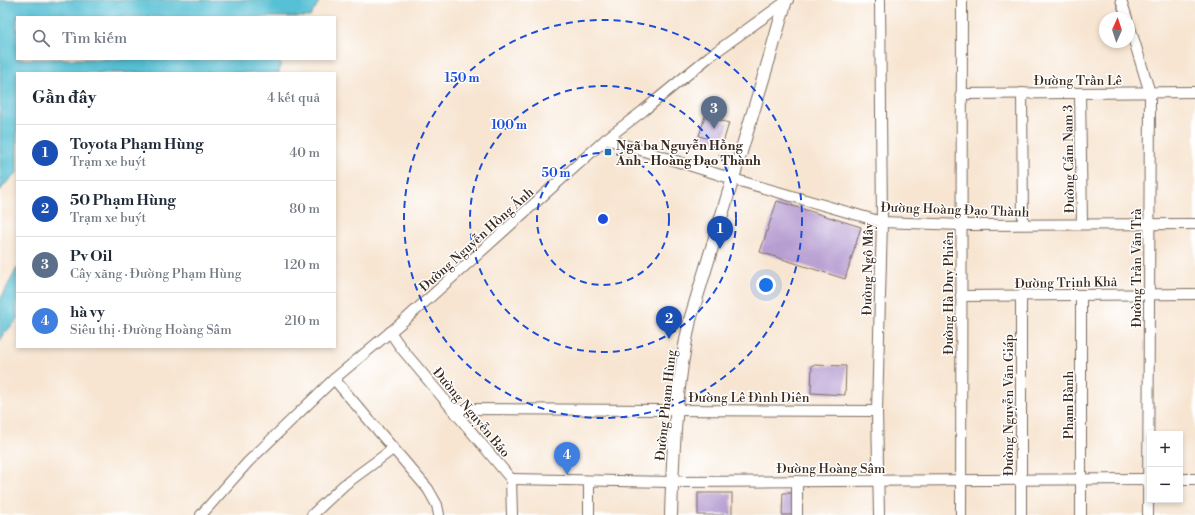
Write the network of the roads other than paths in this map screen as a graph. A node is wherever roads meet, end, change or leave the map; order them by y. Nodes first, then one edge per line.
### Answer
1 (786, 0) edge
2 (880, 0) edge
3 (962, 0) edge
4 (1121, 0) edge
5 (1125, 12) edge
6 (1135, 44) edge
7 (1195, 92) edge
8 (1022, 93) junction
9 (1080, 93) junction
10 (1150, 93) junction
11 (961, 94) junction
12 (606, 139) junction
13 (733, 179) junction
14 (882, 222) junction
15 (1023, 224) junction
16 (1082, 224) junction
17 (1149, 224) junction
18 (1195, 224) edge
19 (962, 225) junction
20 (1149, 294) junction
21 (1195, 294) edge
22 (1081, 295) junction
23 (961, 296) junction
24 (1021, 296) junction
25 (390, 332) junction
26 (334, 379) junction
27 (453, 409) junction
28 (676, 410) junction
29 (877, 411) junction
30 (394, 449) junction
31 (1149, 467) edge
32 (512, 479) junction
33 (1081, 479) junction
34 (1147, 479) edge
35 (1183, 479) edge
36 (1195, 479) edge
37 (879, 480) junction
38 (961, 480) junction
39 (1021, 480) junction
40 (589, 481) junction
41 (797, 481) junction
42 (672, 482) junction
43 (1148, 503) edge
44 (201, 515) edge
45 (312, 515) edge
46 (439, 515) edge
47 (512, 515) edge
48 (589, 515) edge
49 (671, 515) edge
50 (797, 515) edge
51 (880, 515) edge
52 (961, 515) edge
53 (1021, 515) edge
54 (1081, 515) edge
55 (1148, 515) edge

1 - 12 street, Đường Nguyễn Hồng Ánh
1 - 13 main road, Đường Phạm Hùng
2 - 14 street, Đường Ngô Mây
3 - 11 street, Đường Hà Duy Phiên
4 - 5 street
6 - 10 street, Đường Trần Văn Trà
7 - 10 street, Đường Trần Lê
8 - 9 street, Đường Trần Lê
8 - 11 street, Đường Trần Lê
8 - 15 street
9 - 10 street, Đường Trần Lê
9 - 16 street, Đường Cẩm Nam 3
10 - 17 street, Đường Trần Văn Trà
11 - 19 street, Đường Hà Duy Phiên
12 - 13 street, Đường Hoàng Đạo Thành
12 - 25 street, Đường Nguyễn Hồng Ánh
13 - 14 street, Đường Hoàng Đạo Thành
13 - 28 main road, Đường Phạm Hùng
14 - 19 street, Đường Hoàng Đạo Thành
14 - 29 street, Đường Ngô Mây
15 - 16 street, Đường Hoàng Đạo Thành
15 - 19 street, Đường Hoàng Đạo Thành
16 - 17 street, Đường Hoàng Đạo Thành
17 - 18 street, Đường Hoàng Đạo Thành
17 - 20 street, Đường Trần Văn Trà
19 - 23 street, Đường Hà Duy Phiên
20 - 21 street, Đường Trịnh Khả
20 - 22 street, Đường Trịnh Khả
20 - 31 street, Đường Trần Văn Trà
22 - 24 street, Đường Trịnh Khả
22 - 33 street, Phạm Bành
23 - 24 street, Đường Trịnh Khả
23 - 38 street, Đường Hà Duy Phiên
24 - 39 street, Đường Nguyễn Văn Giáp
25 - 26 street, Đường Nguyễn Hồng Ánh
25 - 27 street, Đường Nguyễn Bảo
26 - 30 street
26 - 44 street, Đường Nguyễn Hồng Ánh
27 - 28 street, Đường Lê Đình Diên
27 - 32 street, Đường Nguyễn Bảo
28 - 29 street, Đường Lê Đình Diên
28 - 42 main road, Đường Phạm Hùng
29 - 37 street, Đường Ngô Mây
30 - 45 street
30 - 46 street
32 - 40 street, Đường Hoàng Sâm
32 - 47 street
33 - 34 street, Đường Hoàng Sâm
33 - 39 street, Đường Hoàng Sâm
33 - 54 street, Phạm Bành
35 - 36 street
37 - 38 street, Đường Hoàng Sâm
37 - 41 street, Đường Hoàng Sâm
37 - 51 street, Đường Ngô Mây
38 - 39 street, Đường Hoàng Sâm
38 - 52 street, Đường Hà Duy Phiên
39 - 53 street, Đường Nguyễn Văn Giáp
40 - 42 street, Đường Hoàng Sâm
40 - 48 street
41 - 42 street, Đường Hoàng Sâm
41 - 50 street
42 - 49 main road, Đường Phạm Hùng
43 - 55 street, Đường Trần Văn Trà

